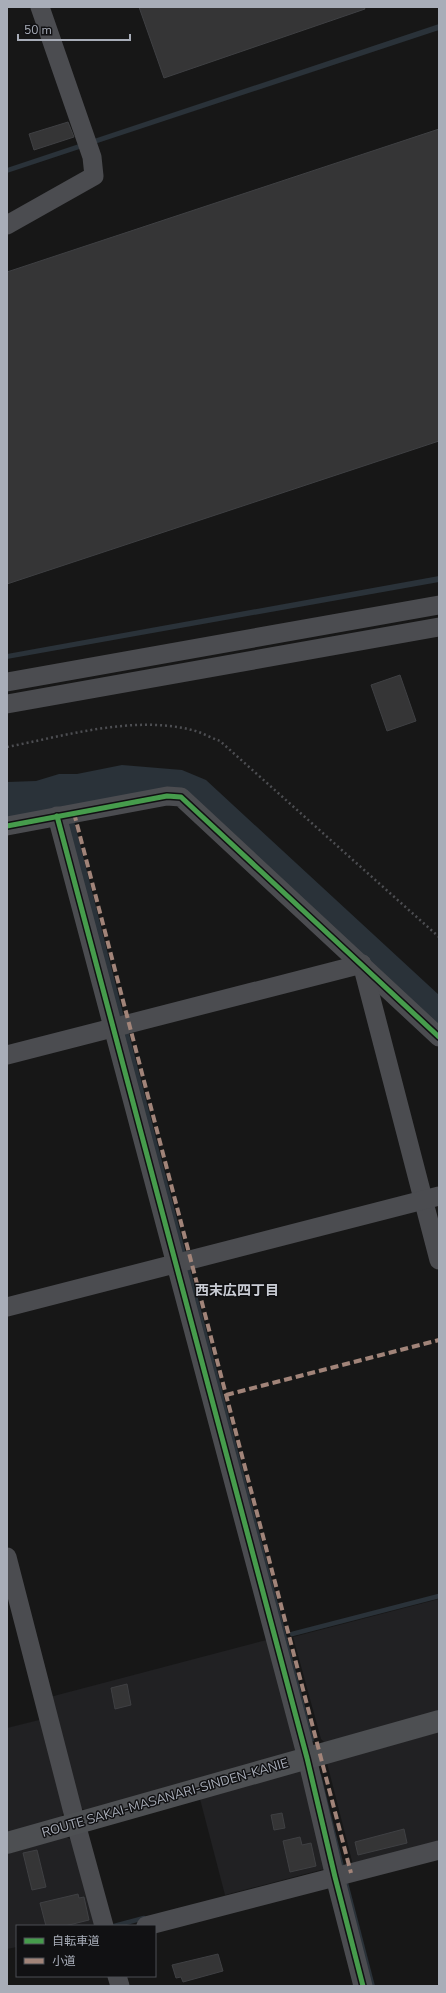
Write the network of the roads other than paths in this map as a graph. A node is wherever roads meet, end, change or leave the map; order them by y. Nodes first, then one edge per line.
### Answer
1 (40, 7) edge
2 (7, 225) edge
3 (439, 605) edge
4 (439, 627) edge
5 (7, 682) edge
6 (7, 704) edge
7 (63, 815) junction
8 (7, 826) edge
9 (362, 964) junction
10 (113, 1028) junction
11 (439, 1037) edge
12 (7, 1055) edge
13 (431, 1198) edge
14 (439, 1260) edge
15 (175, 1264) junction
16 (7, 1307) edge
17 (7, 1557) edge
18 (439, 1721) edge
19 (307, 1758) junction
20 (76, 1824) junction
21 (7, 1843) edge
22 (439, 1850) edge
23 (335, 1877) junction
24 (104, 1925) edge
25 (150, 1925) edge
26 (363, 1986) edge

1 - 2 street
3 - 5 street
4 - 6 street
7 - 8 street
7 - 9 street
7 - 10 street
9 - 10 street
9 - 11 street
9 - 13 street
10 - 12 street
10 - 15 street
13 - 14 street
13 - 15 street
15 - 16 street
15 - 19 street
17 - 20 street
18 - 19 main road, ROUTE SAKAI-MASANARI-SINDEN-KANIE
19 - 20 main road, ROUTE SAKAI-MASANARI-SINDEN-KANIE
19 - 23 street
20 - 21 main road, ROUTE SAKAI-MASANARI-SINDEN-KANIE
20 - 24 street
22 - 23 street
23 - 25 street
23 - 26 street

